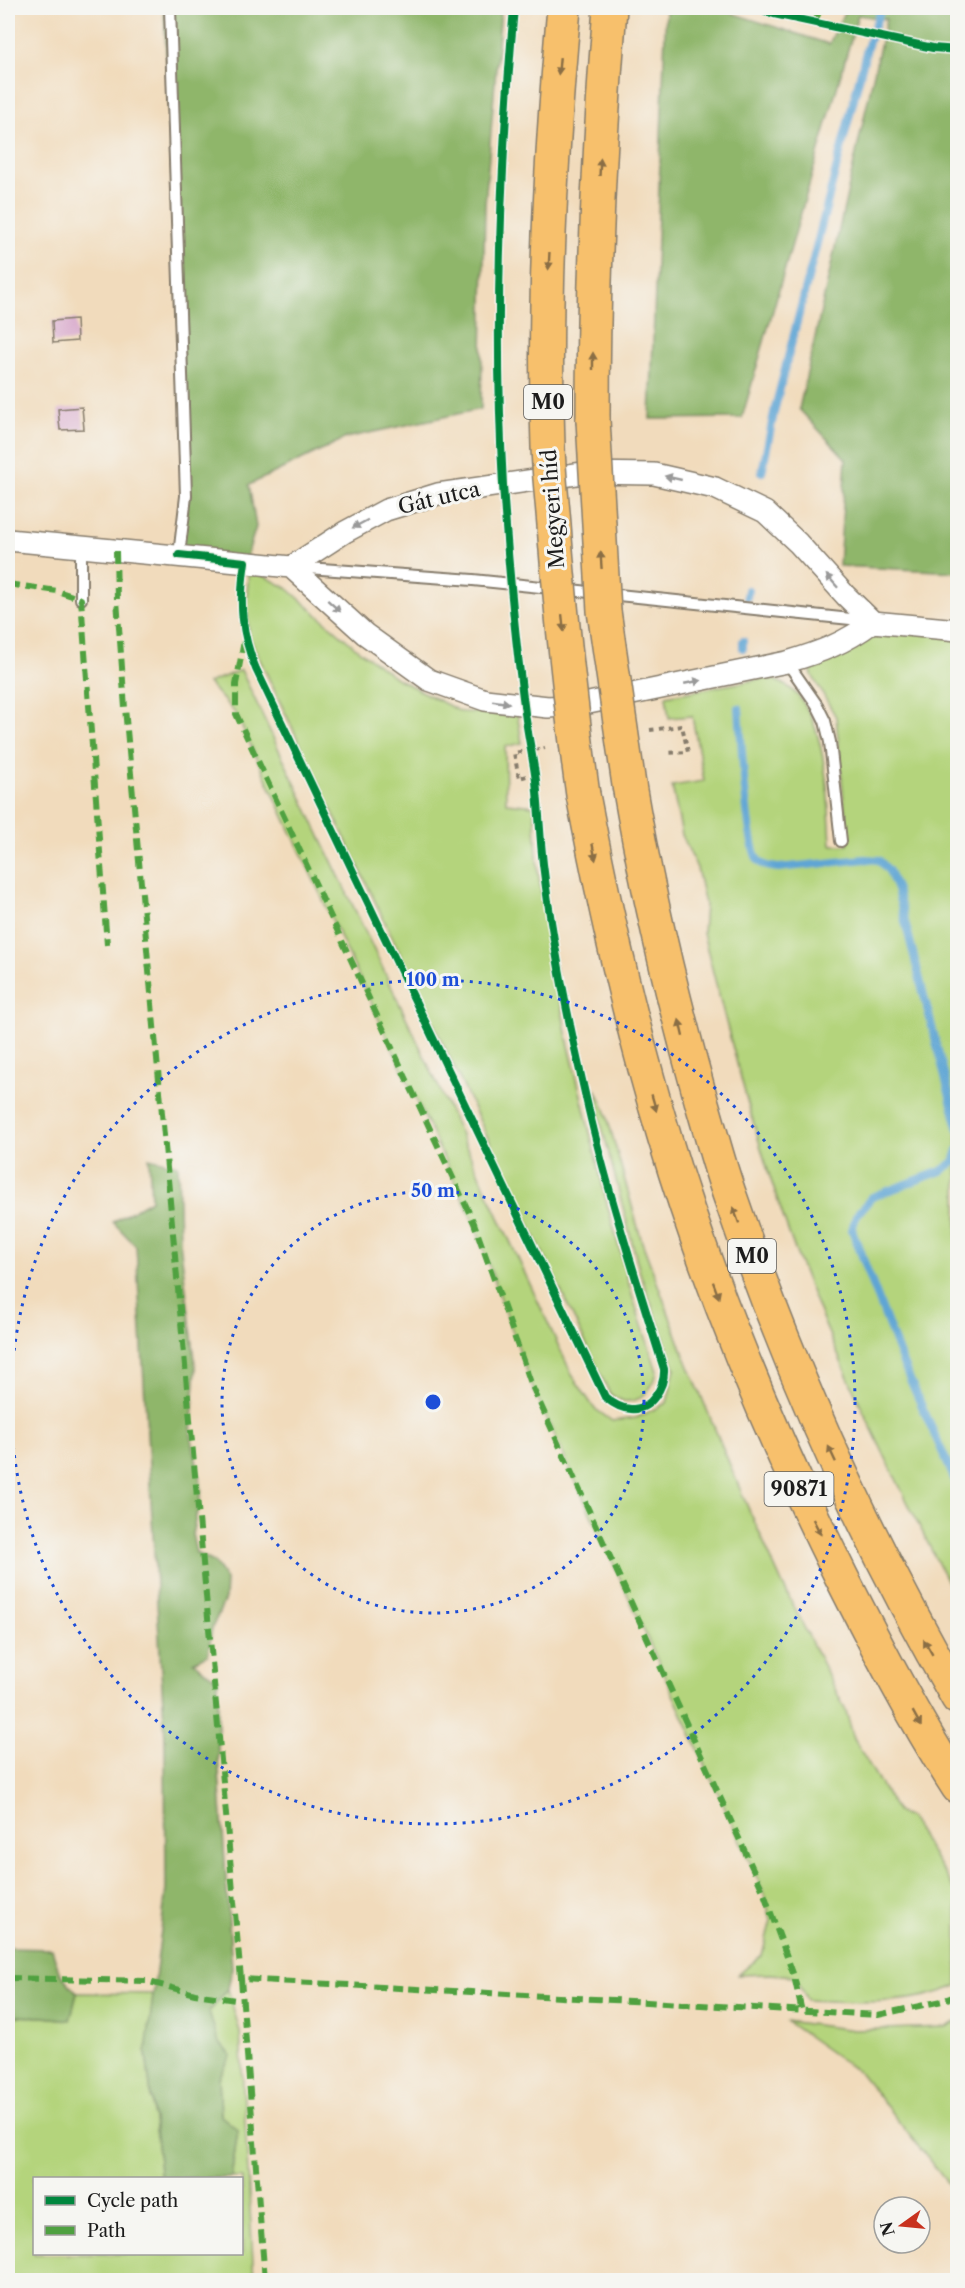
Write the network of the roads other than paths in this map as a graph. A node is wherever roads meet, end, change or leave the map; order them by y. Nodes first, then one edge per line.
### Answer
1 (170, 8) edge
2 (564, 8) edge
3 (610, 8) edge
4 (8, 540) edge
5 (81, 547) junction
6 (179, 555) junction
7 (291, 567) junction
8 (81, 599) dead end
9 (873, 622) junction
10 (957, 630) edge
11 (787, 662) junction
12 (841, 841) dead end
13 (677, 1175) joint
14 (957, 1698) edge
15 (957, 1787) edge

1 - 6 lane
2 -> 13 highway, Megyeri híd / M0, bridge
14 -> 3 highway, M0, bridge
4 - 5 street
5 - 6 street
5 - 8 lane
6 - 7 street
7 - 9 lane
9 -> 7 street, Gát utca
7 -> 11 street
9 - 10 street
9 - 11 street
11 - 12 lane
13 -> 15 highway, 90871

